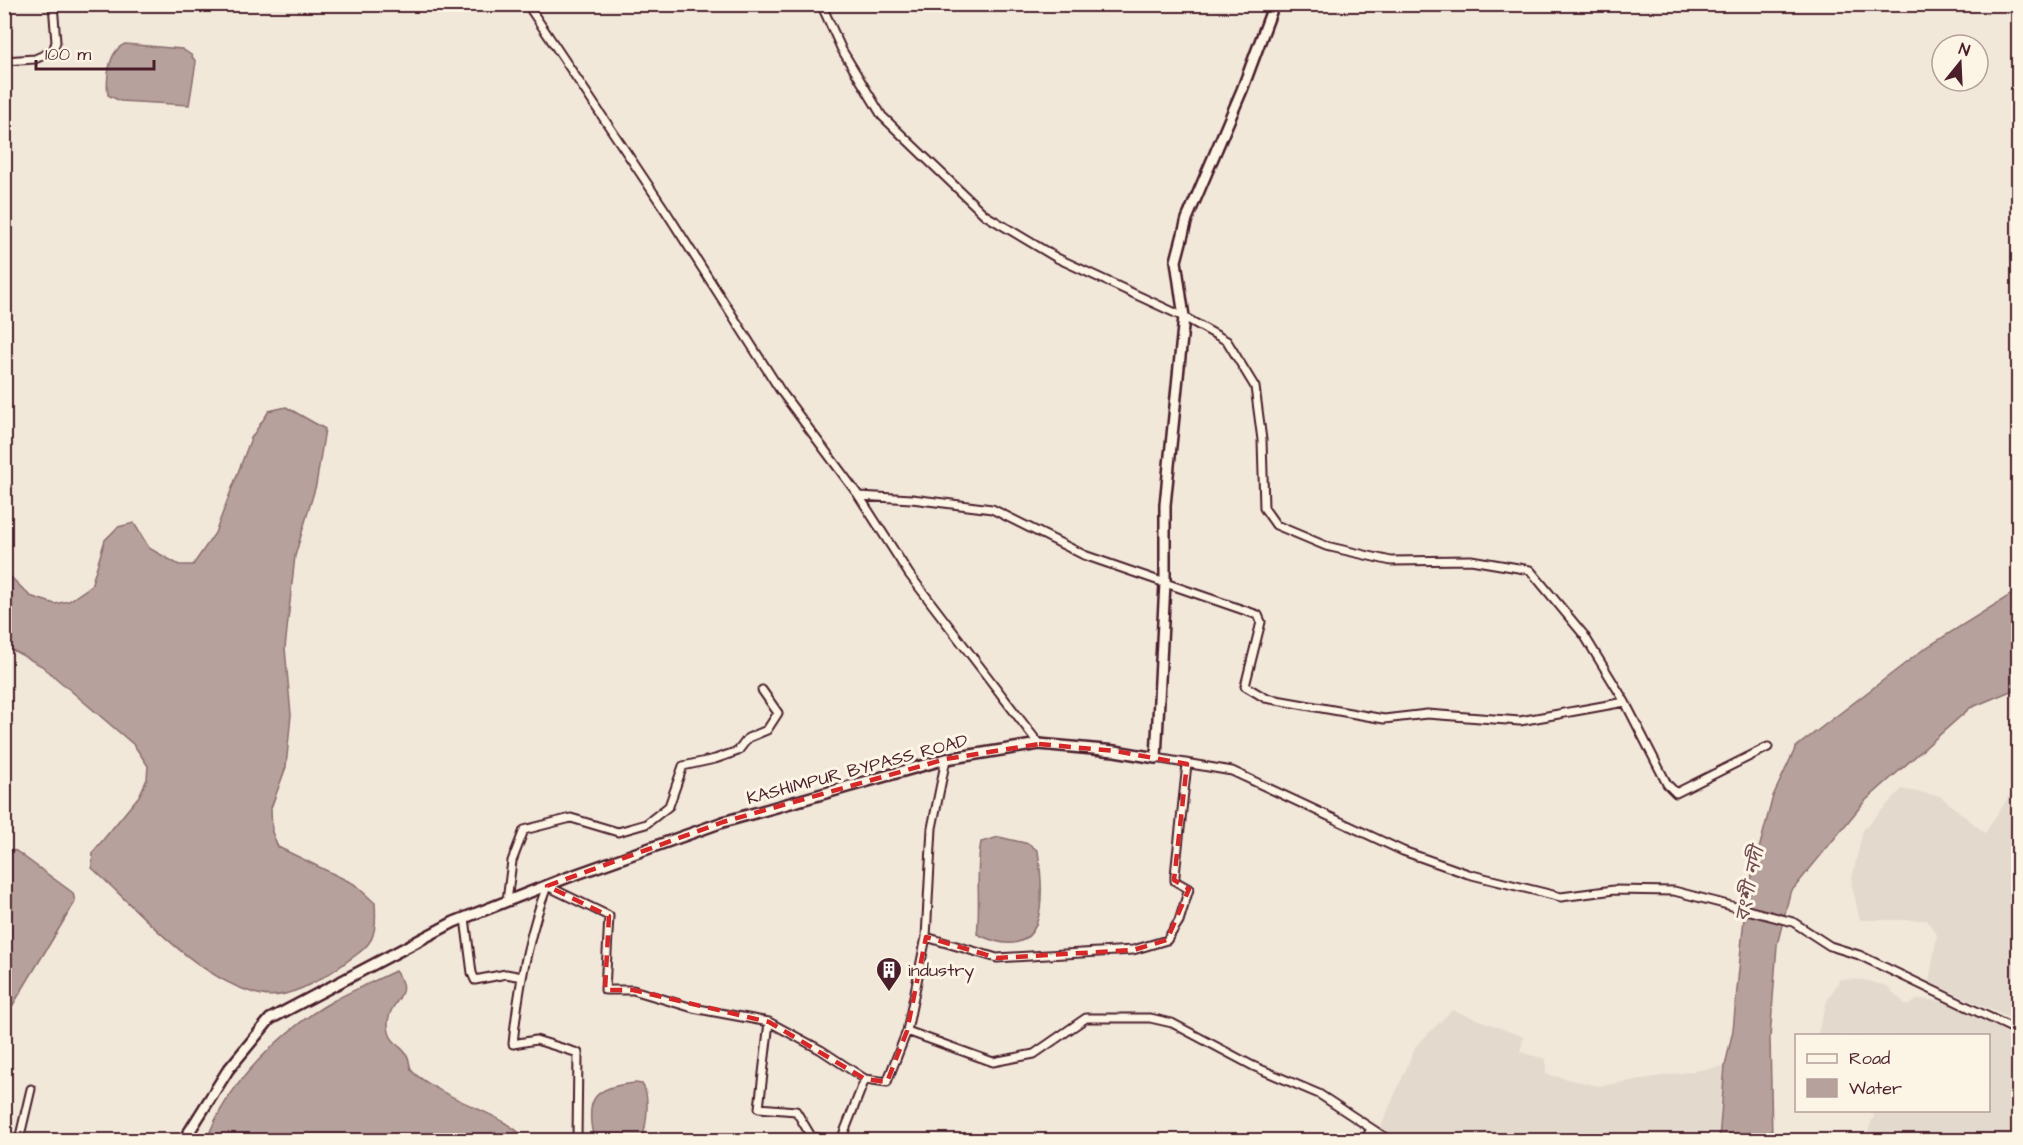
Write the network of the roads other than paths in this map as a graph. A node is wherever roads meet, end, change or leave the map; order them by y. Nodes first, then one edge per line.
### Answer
1 (53, 4) edge
2 (526, 4) edge
3 (821, 4) edge
4 (1274, 4) edge
5 (4, 61) edge
6 (1184, 316) junction
7 (859, 496) junction
8 (1165, 583) junction
9 (762, 690) dead end
10 (1625, 702) junction
11 (1039, 744) junction
12 (1768, 747) dead end
13 (1156, 758) junction
14 (946, 759) junction
15 (1187, 764) junction
16 (547, 886) junction
17 (507, 901) junction
18 (465, 918) junction
19 (926, 938) junction
20 (522, 977) junction
21 (769, 1022) junction
22 (907, 1031) junction
23 (2019, 1031) edge
24 (865, 1079) junction
25 (31, 1089) dead end
26 (1371, 1129) junction
27 (19, 1140) edge
28 (184, 1140) edge
29 (577, 1140) edge
30 (827, 1140) edge
31 (841, 1140) edge
32 (1365, 1140) edge
33 (1389, 1140) edge

1 - 5 street
2 - 7 street
3 - 6 street
4 - 6 main road
6 - 8 main road
6 - 10 street
7 - 8 street
7 - 11 street
8 - 10 street
8 - 13 main road
9 - 17 street
10 - 12 street
11 - 13 main road, KASHIMPUR BYPASS ROAD
11 - 14 main road, KASHIMPUR BYPASS ROAD
13 - 15 street
14 - 16 main road, KASHIMPUR BYPASS ROAD
14 - 19 street
15 - 19 street
15 - 23 street
16 - 17 main road, KASHIMPUR BYPASS ROAD
16 - 20 street
16 - 21 street
17 - 18 main road, KASHIMPUR BYPASS ROAD
18 - 20 street
18 - 28 main road, KASHIMPUR BYPASS ROAD
19 - 22 street
20 - 29 street
21 - 24 street
21 - 30 street
22 - 24 street
22 - 26 street
24 - 31 street
25 - 27 street
26 - 32 street
26 - 33 street

